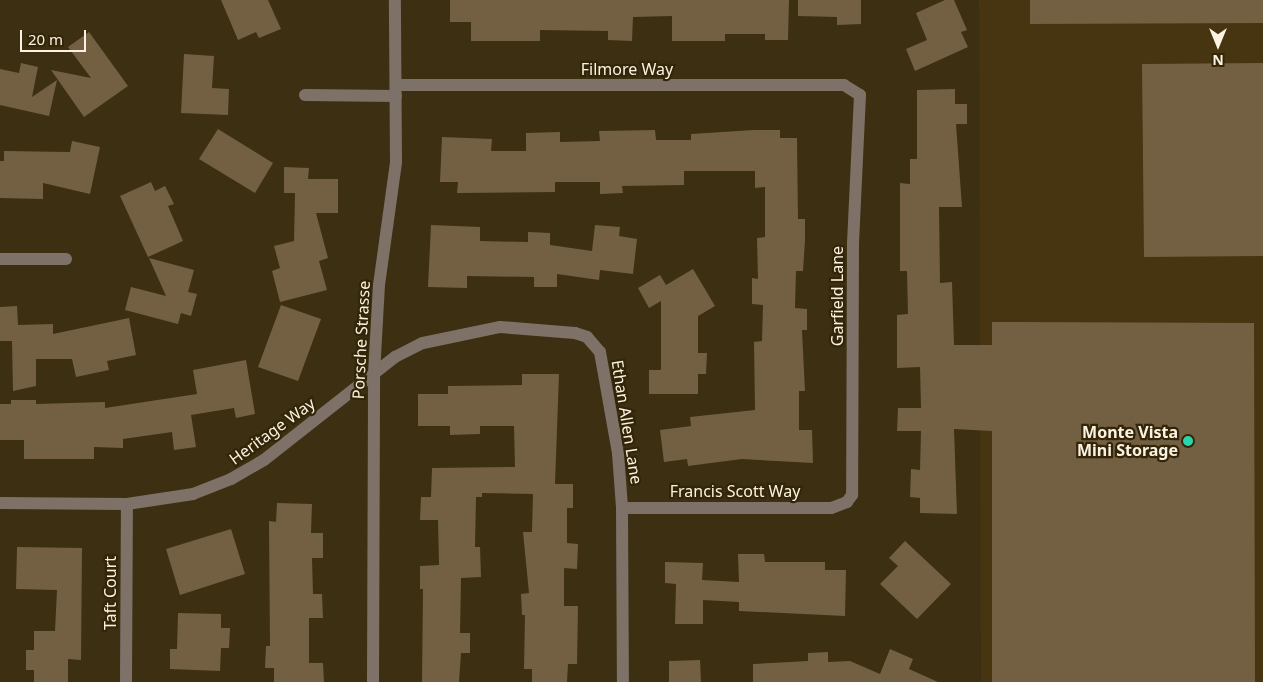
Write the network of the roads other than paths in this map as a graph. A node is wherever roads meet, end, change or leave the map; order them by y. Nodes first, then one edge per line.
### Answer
1 (395, 0) edge
2 (857, 89) joint
3 (396, 90) junction
4 (305, 95) dead end
5 (66, 258) dead end
6 (0, 259) edge
7 (374, 374) junction
8 (847, 502) joint
9 (0, 503) edge
10 (127, 504) junction
11 (622, 508) junction
12 (126, 682) edge
13 (372, 682) edge
14 (623, 682) edge

1 - 3 street, Porsche Strasse
2 - 3 street, Filmore Way
2 - 8 street, Garfield Lane
3 - 4 street, Filmore Way
3 - 7 street, Porsche Strasse
5 - 6 street
7 - 10 street, Heritage Way
7 - 11 street, Ethan Allen Lane
7 - 13 street, Porsche Strasse
8 - 11 street, Francis Scott Way
9 - 10 street, Heritage Way
10 - 12 street, Taft Court
11 - 14 street, Ethan Allen Lane

